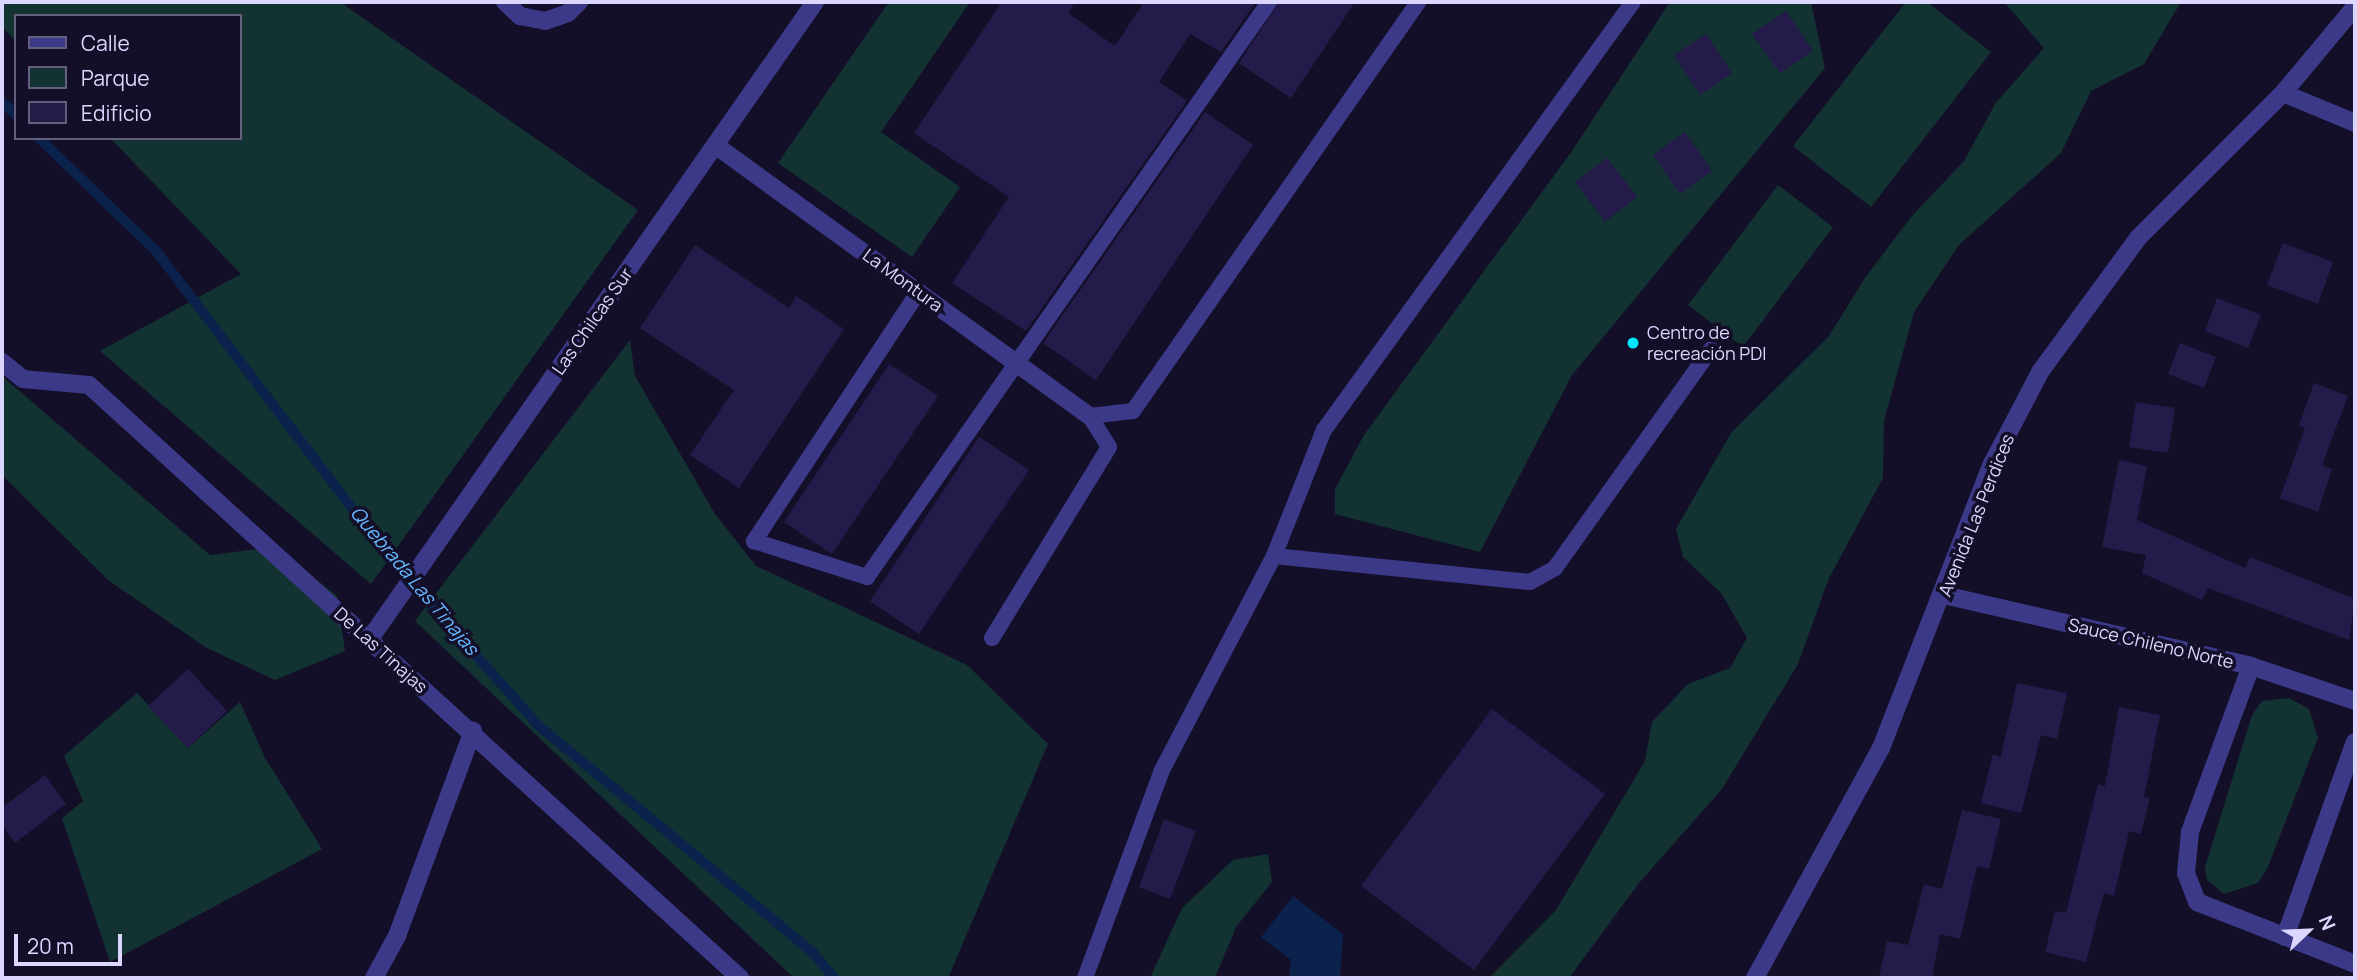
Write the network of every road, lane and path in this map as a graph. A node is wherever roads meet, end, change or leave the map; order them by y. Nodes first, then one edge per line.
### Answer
1 (505, 2) edge
2 (579, 2) edge
3 (815, 2) edge
4 (1269, 2) edge
5 (1418, 2) edge
6 (1633, 2) edge
7 (2355, 7) edge
8 (2283, 93) junction
9 (2355, 123) edge
10 (715, 145) junction
11 (919, 291) junction
12 (1711, 349) dead end
13 (2, 362) edge
14 (1018, 363) junction
15 (1090, 416) junction
16 (1274, 556) junction
17 (1944, 595) junction
18 (992, 638) dead end
19 (369, 640) junction
20 (2251, 666) junction
21 (2355, 701) edge
22 (473, 731) junction
23 (2355, 742) edge
24 (2285, 937) junction
25 (2355, 964) edge
26 (374, 978) edge
27 (740, 978) edge
28 (1085, 978) edge
29 (1755, 978) edge

1 - 2 street
3 - 10 street, Las Chilcas Sur
4 - 14 lane
5 - 15 lane
6 - 16 lane
7 - 8 street, Avenida Las Perdices
8 - 9 street
8 - 17 street, Avenida Las Perdices
10 - 11 street, La Montura
10 - 19 street, Las Chilcas Sur
11 - 14 street, La Montura
11 - 14 lane
12 - 16 lane
13 - 19 street, De Las Tinajas
14 - 15 street, La Montura
15 - 18 lane
16 - 28 lane
17 - 20 street, Sauce Chileno Norte
17 - 29 street, Avenida Las Perdices
19 - 22 street, De Las Tinajas
20 - 21 street, Sauce Chileno Norte
20 - 24 street
22 - 26 street
22 - 27 street, De Las Tinajas
23 - 24 street
24 - 25 street

